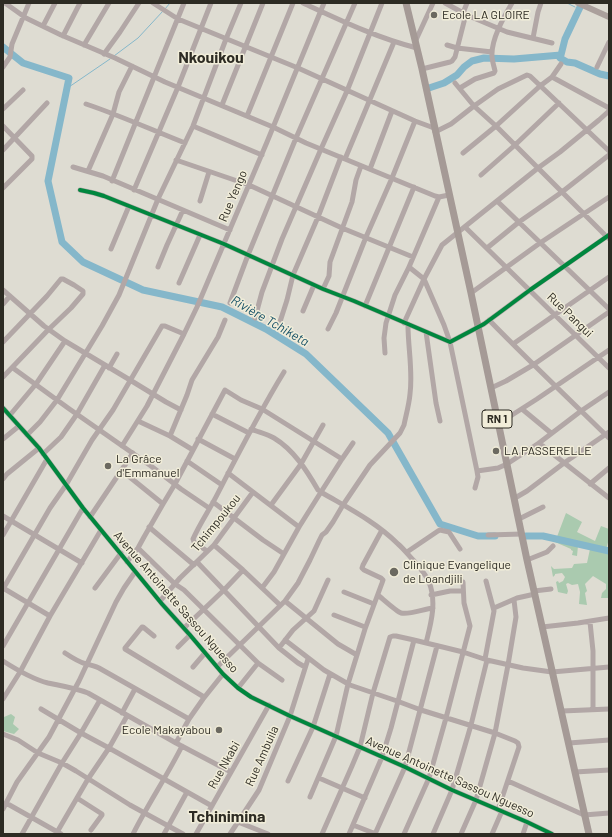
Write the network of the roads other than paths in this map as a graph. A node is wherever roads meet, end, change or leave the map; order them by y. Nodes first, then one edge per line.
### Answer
1 (5, 3) edge
2 (29, 3) edge
3 (55, 3) edge
4 (80, 3) edge
5 (109, 3) edge
6 (139, 3) edge
7 (153, 3) edge
8 (184, 3) edge
9 (211, 3) edge
10 (241, 3) edge
11 (263, 3) edge
12 (292, 3) edge
13 (303, 3) edge
14 (324, 3) edge
15 (355, 3) edge
16 (382, 3) edge
17 (406, 3) edge
18 (433, 3) edge
19 (445, 3) edge
20 (467, 3) edge
21 (512, 3) edge
22 (541, 3) edge
23 (578, 3) edge
24 (321, 11) junction
25 (465, 13) junction
26 (24, 16) junction
27 (609, 17) edge
28 (178, 18) junction
29 (346, 22) junction
30 (43, 26) junction
31 (201, 28) junction
32 (498, 28) junction
33 (369, 33) junction
34 (63, 36) junction
35 (533, 38) junction
36 (226, 39) junction
37 (394, 42) junction
38 (609, 42) edge
39 (552, 43) dead end
40 (84, 45) junction
41 (416, 45) junction
42 (446, 46) dead end
43 (245, 47) junction
44 (457, 48) junction
45 (492, 52) junction
46 (104, 54) junction
47 (271, 57) junction
48 (561, 64) dead end
49 (132, 66) junction
50 (3, 67) edge
51 (597, 67) dead end
52 (298, 68) junction
53 (422, 69) junction
54 (154, 77) junction
55 (552, 77) junction
56 (322, 80) junction
57 (456, 83) dead end
58 (540, 86) junction
59 (178, 87) junction
60 (460, 88) junction
61 (23, 90) dead end
62 (347, 91) junction
63 (204, 98) junction
64 (369, 101) junction
65 (47, 103) dead end
66 (559, 103) junction
67 (86, 104) dead end
68 (222, 106) junction
69 (474, 106) junction
70 (609, 108) edge
71 (3, 109) edge
72 (392, 111) junction
73 (609, 111) edge
74 (113, 114) junction
75 (247, 116) junction
76 (415, 121) junction
77 (136, 123) junction
78 (3, 126) edge
79 (193, 126) junction
80 (496, 126) junction
81 (273, 127) junction
82 (435, 130) junction
83 (587, 130) junction
84 (159, 133) junction
85 (15, 137) junction
86 (296, 138) junction
87 (185, 143) junction
88 (515, 145) junction
89 (321, 149) junction
90 (3, 150) edge
91 (609, 151) edge
92 (463, 153) dead end
93 (609, 154) edge
94 (262, 155) junction
95 (343, 158) junction
96 (176, 160) junction
97 (362, 166) junction
98 (73, 167) dead end
99 (538, 168) junction
100 (370, 169) junction
101 (88, 171) junction
102 (209, 172) junction
103 (481, 175) dead end
104 (392, 178) junction
105 (112, 181) junction
106 (249, 185) junction
107 (414, 187) junction
108 (3, 188) edge
109 (80, 190) dead end
110 (134, 190) junction
111 (562, 192) junction
112 (449, 195) junction
113 (273, 196) junction
114 (439, 197) junction
115 (609, 197) edge
116 (158, 199) junction
117 (200, 201) dead end
118 (497, 201) junction
119 (129, 206) junction
120 (296, 206) junction
121 (183, 210) junction
122 (584, 214) junction
123 (152, 215) junction
124 (318, 217) junction
125 (519, 222) junction
126 (176, 225) junction
127 (465, 226) junction
128 (342, 228) junction
129 (230, 230) junction
130 (458, 232) junction
131 (200, 235) junction
132 (366, 237) junction
133 (608, 237) edge
134 (540, 243) junction
135 (224, 244) junction
136 (390, 247) junction
137 (487, 248) junction
138 (111, 249) dead end
139 (248, 255) junction
140 (413, 257) junction
141 (271, 266) junction
142 (564, 266) junction
143 (158, 267) dead end
144 (409, 267) junction
145 (507, 268) junction
146 (293, 275) junction
147 (609, 278) edge
148 (424, 279) junction
149 (179, 283) dead end
150 (314, 285) junction
151 (323, 289) junction
152 (3, 290) edge
153 (530, 290) junction
154 (590, 291) junction
155 (471, 293) junction
156 (10, 296) junction
157 (343, 297) junction
158 (230, 302) dead end
159 (3, 304) edge
160 (365, 306) junction
161 (303, 310) dead end
162 (609, 310) edge
163 (30, 313) junction
164 (555, 315) junction
165 (389, 316) junction
166 (255, 318) dead end
167 (225, 320) dead end
168 (489, 320) junction
169 (406, 324) junction
170 (278, 328) dead end
171 (478, 328) junction
172 (328, 329) dead end
173 (48, 330) junction
174 (426, 332) junction
175 (184, 334) junction
176 (576, 335) junction
177 (3, 342) edge
178 (65, 342) junction
179 (450, 342) junction
180 (513, 344) junction
181 (609, 350) edge
182 (86, 353) junction
183 (385, 353) dead end
184 (117, 354) dead end
185 (598, 357) junction
186 (533, 365) junction
187 (107, 366) junction
188 (13, 368) junction
189 (609, 368) edge
190 (284, 372) dead end
191 (3, 377) edge
192 (130, 380) junction
193 (36, 384) junction
194 (556, 386) junction
195 (491, 388) junction
196 (609, 392) edge
197 (153, 394) junction
198 (57, 400) junction
199 (3, 408) edge
200 (522, 409) junction
201 (181, 410) junction
202 (262, 410) junction
203 (581, 411) junction
204 (77, 414) junction
205 (212, 414) junction
206 (10, 415) junction
207 (138, 421) junction
208 (440, 421) dead end
209 (498, 424) junction
210 (323, 425) dead end
211 (19, 426) junction
212 (99, 430) junction
213 (250, 431) junction
214 (551, 434) junction
215 (27, 435) junction
216 (608, 435) edge
217 (170, 436) junction
218 (3, 439) edge
219 (198, 439) junction
220 (314, 441) junction
221 (353, 443) dead end
222 (539, 443) junction
223 (122, 446) junction
224 (38, 448) junction
225 (193, 450) junction
226 (133, 453) junction
227 (43, 454) junction
228 (47, 459) junction
229 (235, 459) junction
230 (342, 459) junction
231 (188, 461) junction
232 (564, 462) junction
233 (301, 464) junction
234 (507, 464) junction
235 (609, 468) edge
236 (122, 470) junction
237 (477, 471) junction
238 (228, 473) junction
239 (3, 479) edge
240 (175, 484) junction
241 (590, 484) junction
242 (66, 485) junction
243 (222, 485) junction
244 (475, 488) dead end
245 (253, 492) junction
246 (321, 492) junction
247 (514, 498) junction
248 (609, 498) edge
249 (213, 502) junction
250 (163, 504) junction
251 (271, 505) junction
252 (343, 505) junction
253 (543, 507) dead end
254 (83, 508) junction
255 (209, 508) junction
256 (3, 516) edge
257 (90, 517) junction
258 (234, 518) junction
259 (519, 519) junction
260 (11, 521) junction
261 (149, 527) junction
262 (299, 527) junction
263 (101, 530) junction
264 (382, 530) junction
265 (35, 534) junction
266 (488, 534) dead end
267 (522, 534) junction
268 (3, 535) edge
269 (214, 544) junction
270 (553, 546) dead end
271 (138, 548) junction
272 (59, 549) junction
273 (460, 549) dead end
274 (207, 552) junction
275 (407, 552) junction
276 (120, 553) junction
277 (284, 554) junction
278 (528, 560) junction
279 (127, 562) junction
280 (82, 563) junction
281 (195, 563) junction
282 (243, 570) junction
283 (135, 572) junction
284 (328, 580) dead end
285 (486, 581) dead end
286 (463, 582) dead end
287 (175, 584) junction
288 (3, 588) edge
289 (95, 588) dead end
290 (262, 588) junction
291 (551, 589) dead end
292 (224, 590) junction
293 (463, 591) junction
294 (344, 592) dead end
295 (535, 592) junction
296 (378, 595) junction
297 (431, 595) junction
298 (514, 600) junction
299 (160, 601) junction
300 (285, 601) junction
301 (28, 603) junction
302 (374, 604) junction
303 (280, 605) junction
304 (433, 608) junction
305 (494, 608) junction
306 (204, 610) junction
307 (334, 615) dead end
308 (50, 616) junction
309 (306, 618) junction
310 (609, 618) edge
311 (590, 622) junction
312 (258, 627) junction
313 (365, 627) junction
314 (542, 627) junction
315 (184, 628) junction
316 (190, 635) junction
317 (154, 636) dead end
318 (285, 640) junction
319 (414, 640) junction
320 (426, 643) junction
321 (240, 645) junction
322 (3, 646) edge
323 (437, 646) junction
324 (178, 647) dead end
325 (279, 648) junction
326 (462, 652) junction
327 (65, 653) dead end
328 (205, 653) junction
329 (357, 655) junction
330 (308, 658) junction
331 (486, 660) junction
332 (3, 661) edge
333 (258, 663) junction
334 (87, 664) junction
335 (508, 665) junction
336 (193, 667) dead end
337 (305, 667) junction
338 (609, 667) edge
339 (217, 668) junction
340 (594, 668) junction
341 (20, 672) junction
342 (552, 672) junction
343 (223, 674) junction
344 (330, 674) junction
345 (282, 680) dead end
346 (348, 684) junction
347 (75, 688) junction
348 (238, 688) junction
349 (135, 689) junction
350 (373, 693) junction
351 (204, 697) junction
352 (3, 699) edge
353 (100, 700) junction
354 (397, 701) junction
355 (269, 705) junction
356 (41, 709) dead end
357 (609, 709) edge
358 (421, 710) junction
359 (593, 710) junction
360 (562, 711) junction
361 (122, 713) junction
362 (128, 716) junction
363 (290, 716) junction
364 (446, 718) junction
365 (58, 720) junction
366 (189, 720) junction
367 (471, 725) junction
368 (313, 727) junction
369 (82, 733) junction
370 (495, 733) junction
371 (3, 734) edge
372 (336, 736) junction
373 (609, 740) edge
374 (176, 743) junction
375 (569, 743) junction
376 (182, 746) junction
377 (360, 747) junction
378 (109, 748) junction
379 (38, 753) junction
380 (382, 757) junction
381 (62, 763) junction
382 (405, 767) junction
383 (609, 770) edge
384 (231, 772) junction
385 (576, 772) junction
386 (319, 778) junction
387 (429, 778) junction
388 (88, 779) junction
389 (165, 779) junction
390 (288, 781) dead end
391 (508, 781) junction
392 (343, 788) junction
393 (452, 790) junction
394 (187, 792) junction
395 (310, 797) dead end
396 (77, 798) junction
397 (365, 798) junction
398 (476, 800) junction
399 (6, 803) junction
400 (212, 806) junction
401 (3, 809) edge
402 (500, 810) junction
403 (144, 812) junction
404 (609, 812) edge
405 (584, 815) junction
406 (32, 817) junction
407 (238, 822) junction
408 (527, 822) junction
409 (353, 825) junction
410 (169, 826) junction
411 (91, 830) dead end
412 (58, 833) edge
413 (22, 834) edge
414 (133, 834) edge
415 (164, 834) edge
416 (183, 834) edge
417 (196, 834) edge
418 (230, 834) edge
419 (268, 834) edge
420 (322, 834) edge
421 (349, 834) edge
422 (376, 834) edge
423 (404, 834) edge
424 (433, 834) edge
425 (461, 834) edge
426 (492, 834) edge
427 (523, 834) edge
428 (552, 834) edge
429 (589, 834) edge

1 - 26 street
2 - 26 street
3 - 30 street
4 - 34 street
5 - 40 street
6 - 46 street
7 - 28 street
8 - 28 street
9 - 31 street
10 - 36 street
11 - 43 street
12 - 47 street
13 - 24 street
14 - 24 street, Rue Yengo
15 - 29 street
16 - 33 street
17 - 41 highway, RN 1
18 - 41 street
19 - 25 street
20 - 25 street
21 - 32 street
22 - 35 street
23 - 27 main road
24 - 29 street
24 - 52 street, Rue Yengo
25 - 32 street
25 - 44 street
26 - 30 street
26 - 50 street
28 - 31 street
28 - 54 street
29 - 33 street
29 - 56 street
30 - 34 street
31 - 36 street
31 - 59 street
32 - 35 street
32 - 45 street
33 - 37 street
33 - 62 street
34 - 40 street
35 - 39 street
36 - 43 street
36 - 63 street
37 - 41 street
37 - 64 street
38 - 51 street
40 - 46 street
41 - 53 highway, RN 1
42 - 44 street
43 - 47 street
43 - 68 street
44 - 45 street
44 - 53 street
45 - 60 street
46 - 49 street
47 - 52 street
47 - 75 street
48 - 55 street
49 - 54 street
49 - 74 street
52 - 56 street
52 - 81 street, Rue Yengo
53 - 82 highway, RN 1
54 - 59 street
54 - 77 street
55 - 58 street
55 - 70 street
56 - 62 street
56 - 86 street
57 - 60 street
58 - 66 street
58 - 69 street
58 - 80 street
59 - 63 street
59 - 84 street
60 - 69 street
61 - 71 street
62 - 64 street
62 - 89 street
63 - 68 street
63 - 79 street
64 - 72 street
64 - 95 street
65 - 85 street
66 - 83 street
66 - 88 street
67 - 74 street
68 - 75 street
69 - 80 street
69 - 82 street
72 - 76 street
72 - 100 street
73 - 83 street
74 - 77 street
74 - 101 street
75 - 81 street
76 - 82 street
76 - 104 street
77 - 84 street
77 - 105 street
78 - 85 street
79 - 87 street
79 - 94 street
80 - 88 street
80 - 92 street
81 - 86 street
81 - 94 street, Rue Yengo
82 - 112 highway, RN 1
83 - 91 street
83 - 99 street
84 - 87 street
84 - 110 street
85 - 90 street
85 - 108 street
86 - 89 street
86 - 113 street
87 - 96 street
88 - 99 street
88 - 103 street
89 - 95 street
89 - 120 street
93 - 111 street
94 - 106 street, Rue Yengo
95 - 97 street
95 - 124 street
96 - 102 street
96 - 116 street
97 - 100 street
97 - 128 street
98 - 101 street
99 - 111 street
99 - 118 street
100 - 104 street
101 - 105 street
102 - 106 street
102 - 117 street
104 - 107 street
104 - 132 street
105 - 110 street
106 - 113 street
106 - 129 street, Rue Yengo
107 - 114 street
107 - 136 street
109 - 119 street
110 - 116 street
111 - 122 street
111 - 125 street
112 - 114 street
112 - 130 highway, RN 1
113 - 120 street
113 - 139 street
114 - 140 street
115 - 122 street
116 - 121 street
116 - 123 street
118 - 125 street
118 - 127 street
119 - 123 street
119 - 138 street
120 - 124 street
120 - 141 street
121 - 126 street
121 - 129 street
122 - 133 street
122 - 134 street
123 - 126 street
123 - 182 street
124 - 128 street
124 - 146 street
125 - 134 street
125 - 137 street
126 - 131 street
126 - 143 street
127 - 130 street
127 - 137 street, Rue Pangui
128 - 132 street
128 - 151 street
129 - 135 street, Rue Yengo
130 - 148 street
130 - 155 highway, RN 1
131 - 135 street
131 - 149 street
132 - 136 street
132 - 157 street
133 - 142 street
134 - 142 street
134 - 145 street
135 - 139 street
135 - 175 street, Rue Yengo
136 - 140 street
136 - 160 street
137 - 145 street, Rue Pangui
139 - 141 street
139 - 158 street
140 - 144 street
141 - 146 street
141 - 166 street
142 - 153 street
142 - 154 street
144 - 148 street
144 - 165 street
145 - 153 street, Rue Pangui
145 - 155 street
146 - 150 street
146 - 170 street
147 - 154 street
148 - 169 street
148 - 179 street
150 - 151 street
150 - 161 street
151 - 157 street
152 - 156 street
153 - 164 street, Rue Pangui
153 - 168 street
154 - 162 street
154 - 164 street
155 - 171 highway, RN 1
156 - 159 street
156 - 163 street
157 - 160 street
157 - 172 street
160 - 165 street
162 - 176 street
163 - 173 street
163 - 173 street
163 - 177 street
164 - 176 street, Rue Pangui
164 - 180 street
165 - 169 street
165 - 183 street
167 - 201 street
168 - 171 street
168 - 180 street
169 - 174 street
169 - 252 street
171 - 179 street
171 - 195 highway, RN 1
173 - 178 street
173 - 188 street
174 - 179 street
174 - 208 street
175 - 192 street
175 - 197 street, Rue Yengo
176 - 185 street, Rue Pangui
176 - 186 street
178 - 182 street
178 - 193 street
179 - 237 street
180 - 186 street
181 - 185 street
182 - 187 street
182 - 198 street
184 - 187 street
185 - 189 street, Rue Pangui
185 - 194 street
186 - 194 street
186 - 195 street
187 - 192 street
187 - 204 street
188 - 191 street
188 - 193 street
190 - 202 street
192 - 197 street
192 - 212 street
193 - 198 street
193 - 206 street
194 - 200 street
194 - 203 street
195 - 209 highway, RN 1
196 - 203 street
197 - 201 street
197 - 207 street, Rue Yengo
198 - 204 street
198 - 215 street
199 - 206 street, Avenue Antoinette Sassou Nguesso
200 - 209 street
200 - 214 street
201 - 217 street
202 - 205 street
202 - 213 street
202 - 220 street
203 - 214 street
203 - 216 street
204 - 212 street
204 - 227 street
205 - 213 street
205 - 219 street
206 - 211 street, Avenue Antoinette Sassou Nguesso
207 - 217 street
207 - 223 street, Rue Yengo
209 - 234 highway, RN 1
210 - 220 street
211 - 215 street, Avenue Antoinette Sassou Nguesso
211 - 218 street
212 - 223 street
212 - 242 street
213 - 229 street
213 - 233 street
214 - 222 street
215 - 224 street, Avenue Antoinette Sassou Nguesso
216 - 232 street
217 - 225 street
219 - 225 street
219 - 229 street
220 - 230 street
220 - 233 street
221 - 230 street
222 - 232 street
222 - 234 street
223 - 226 street
224 - 227 street, Avenue Antoinette Sassou Nguesso
224 - 239 street
225 - 231 street
226 - 236 street
226 - 240 street
227 - 228 street, Avenue Antoinette Sassou Nguesso
228 - 242 street, Avenue Antoinette Sassou Nguesso
228 - 260 street
229 - 238 street
230 - 246 street
231 - 240 street
231 - 243 street
232 - 241 street
232 - 247 street
233 - 246 street
233 - 251 street
234 - 237 street
234 - 247 highway, RN 1
235 - 241 street
236 - 250 street
236 - 257 street
237 - 244 street
238 - 243 street
238 - 245 street
240 - 250 street
240 - 255 street
241 - 248 street
242 - 254 street, Avenue Antoinette Sassou Nguesso
242 - 265 street
243 - 249 street
245 - 251 street
245 - 258 street, Tchimpoukou
246 - 252 street
246 - 262 street
247 - 259 highway, RN 1
249 - 255 street
249 - 258 street
250 - 261 street
251 - 262 street
252 - 264 street
252 - 300 street
253 - 259 street
254 - 257 street, Avenue Antoinette Sassou Nguesso
254 - 272 street
255 - 274 street
256 - 260 street
257 - 263 street, Avenue Antoinette Sassou Nguesso
258 - 269 street, Tchimpoukou
258 - 277 street
259 - 267 highway, RN 1
260 - 265 street
260 - 268 street
261 - 271 street
261 - 281 street
262 - 277 street
263 - 276 street, Avenue Antoinette Sassou Nguesso
263 - 280 street
264 - 275 street
264 - 296 street
265 - 272 street
265 - 288 street
266 - 267 street
267 - 278 highway, RN 1
269 - 274 street, Tchimpoukou
269 - 282 street
270 - 278 street
271 - 279 street
271 - 287 street
272 - 280 street
272 - 301 street
273 - 275 street
274 - 281 street, Tchimpoukou
275 - 297 street
276 - 279 street, Avenue Antoinette Sassou Nguesso
276 - 289 street
277 - 290 street
278 - 295 highway, RN 1
279 - 283 street, Avenue Antoinette Sassou Nguesso
280 - 308 street
281 - 287 street, Tchimpoukou
281 - 292 street
282 - 290 street
282 - 292 street
283 - 299 street, Avenue Antoinette Sassou Nguesso
283 - 334 street
284 - 309 street
285 - 305 street
286 - 293 street
287 - 299 street, Tchimpoukou
287 - 306 street
288 - 301 street
290 - 303 street
291 - 295 street
292 - 306 street
292 - 312 street
293 - 297 street
293 - 326 street
294 - 302 street
295 - 298 street
295 - 314 highway, RN 1
296 - 302 street
296 - 304 street
297 - 304 street
298 - 305 street
298 - 335 street
299 - 315 street, Avenue Antoinette Sassou Nguesso
300 - 303 street
300 - 309 street
301 - 308 street
301 - 322 street
302 - 313 street
303 - 312 street
304 - 320 street
305 - 331 street
306 - 315 street
306 - 321 street
307 - 313 street
308 - 341 street
309 - 318 street
309 - 329 street
310 - 311 street
311 - 314 street
311 - 340 street
312 - 321 street
312 - 325 street
313 - 329 street
314 - 342 highway, RN 1
315 - 316 street, Avenue Antoinette Sassou Nguesso
316 - 324 street
316 - 328 street, Avenue Antoinette Sassou Nguesso
317 - 351 street
318 - 325 street
318 - 330 street
319 - 320 street
319 - 350 street
319 - 354 street
320 - 323 street
321 - 333 street
321 - 339 street
323 - 326 street
323 - 358 street
325 - 337 street
326 - 331 street
326 - 364 street
327 - 334 street
328 - 336 street
328 - 339 street, Avenue Antoinette Sassou Nguesso
329 - 346 street
330 - 337 street, Rue Ambuila
330 - 344 street
331 - 335 street
331 - 367 street
332 - 341 street
333 - 345 street
333 - 348 street
334 - 347 street
334 - 349 street
335 - 342 street
335 - 370 street
337 - 363 street, Rue Ambuila
338 - 340 street
339 - 343 street, Avenue Antoinette Sassou Nguesso
340 - 342 street
340 - 359 street
341 - 347 street
341 - 352 street
342 - 360 highway, RN 1
343 - 348 street, Avenue Antoinette Sassou Nguesso
343 - 351 street
344 - 346 street
344 - 368 street
346 - 350 street
346 - 372 street
347 - 353 street
347 - 365 street
348 - 355 street, Avenue Antoinette Sassou Nguesso
349 - 361 street
349 - 366 street
350 - 354 street
350 - 377 street
351 - 366 street
353 - 361 street
353 - 369 street
354 - 358 street
354 - 380 street
355 - 363 street, Avenue Antoinette Sassou Nguesso
355 - 384 street, Rue Nkabi
356 - 365 street
357 - 359 street
358 - 364 street
358 - 382 street
359 - 360 street
360 - 375 highway, RN 1
361 - 362 street
362 - 374 street
362 - 378 street
363 - 368 street, Avenue Antoinette Sassou Nguesso
363 - 407 street, Rue Ambuila
364 - 367 street
364 - 387 street
365 - 369 street
365 - 379 street
366 - 374 street
367 - 370 street
367 - 393 street
368 - 372 street, Avenue Antoinette Sassou Nguesso
368 - 390 street
369 - 378 street
369 - 381 street
370 - 391 street
370 - 398 street
371 - 379 street
372 - 377 street, Avenue Antoinette Sassou Nguesso
372 - 386 street
373 - 375 street
374 - 376 street
375 - 385 highway, RN 1
376 - 384 street
376 - 389 street
377 - 380 street, Avenue Antoinette Sassou Nguesso
377 - 392 street
378 - 388 street
378 - 389 street
379 - 381 street
379 - 399 street
380 - 382 street, Avenue Antoinette Sassou Nguesso
380 - 397 street
381 - 388 street
381 - 406 street
382 - 387 street, Avenue Antoinette Sassou Nguesso
382 - 422 street
383 - 385 street
384 - 400 street, Rue Nkabi
385 - 405 highway, RN 1
386 - 392 street
386 - 395 street
387 - 393 street, Avenue Antoinette Sassou Nguesso
387 - 423 street
388 - 396 street
388 - 403 street
389 - 394 street
389 - 403 street
391 - 402 street
391 - 405 street
392 - 397 street
392 - 420 street
393 - 398 street, Avenue Antoinette Sassou Nguesso
393 - 424 street
394 - 400 street
394 - 410 street
396 - 411 street
396 - 412 street
397 - 409 street
398 - 402 street, Avenue Antoinette Sassou Nguesso
398 - 425 street
399 - 401 street
399 - 406 street
400 - 417 street, Rue Nkabi
402 - 408 street, Avenue Antoinette Sassou Nguesso
402 - 426 street
403 - 410 street
403 - 414 street
404 - 405 street
405 - 429 highway, RN 1
406 - 412 street
406 - 413 street
407 - 418 street, Rue Ambuila
407 - 419 street
408 - 427 street
408 - 428 street, Avenue Antoinette Sassou Nguesso
409 - 421 street
409 - 422 street
410 - 415 street
410 - 416 street

